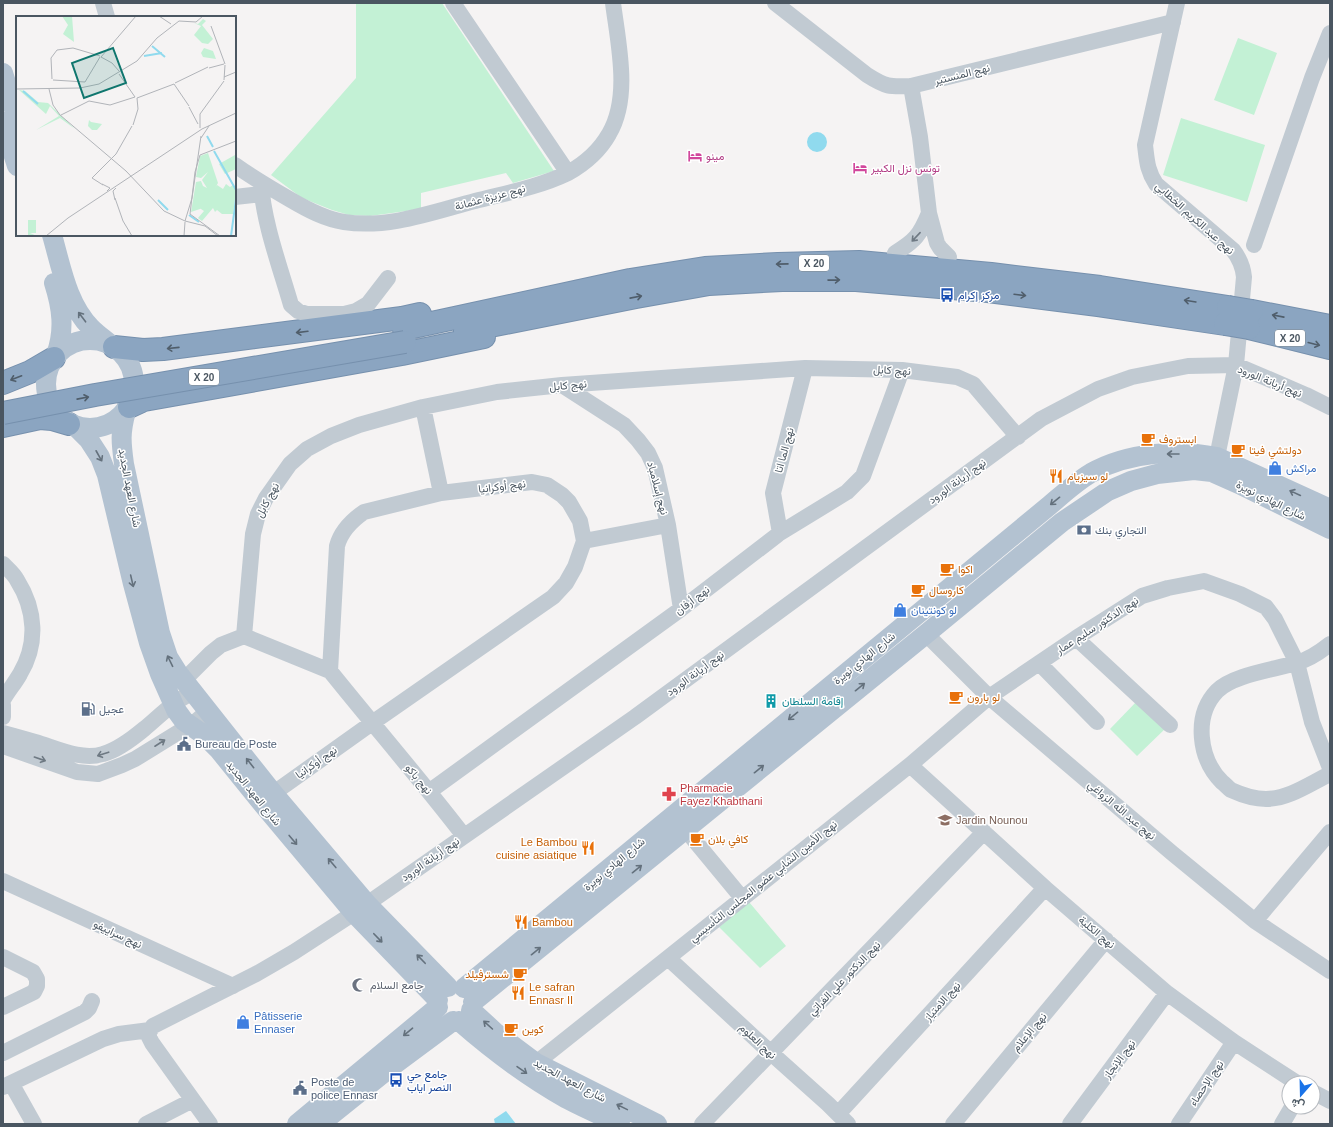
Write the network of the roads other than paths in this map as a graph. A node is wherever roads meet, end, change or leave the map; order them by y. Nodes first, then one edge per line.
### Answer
1 (103, 3) edge
2 (453, 3) edge
3 (614, 3) edge
4 (775, 3) edge
5 (1177, 3) edge
6 (108, 16) edge
7 (1173, 22) junction
8 (1330, 33) edge
9 (3, 73) edge
10 (911, 86) junction
11 (16, 116) edge
12 (3, 122) edge
13 (16, 163) edge
14 (236, 166) edge
15 (568, 173) junction
16 (261, 189) junction
17 (236, 197) edge
18 (929, 213) junction
19 (39, 236) edge
20 (52, 236) edge
21 (1254, 245) dead end
22 (895, 253) junction
23 (949, 257) junction
24 (388, 278) dead end
25 (630, 280) junction
26 (1100, 287) junction
27 (603, 294) junction
28 (1227, 315) junction
29 (1250, 319) junction
30 (1330, 326) edge
31 (404, 336) junction
32 (112, 345) junction
33 (1330, 348) edge
34 (55, 357) junction
35 (1236, 365) junction
36 (805, 368) junction
37 (902, 370) junction
38 (3, 383) edge
39 (562, 385) junction
40 (3, 398) edge
41 (423, 407) junction
42 (1330, 407) edge
43 (128, 409) junction
44 (3, 413) edge
45 (72, 425) junction
46 (3, 426) edge
47 (1018, 436) junction
48 (1215, 465) junction
49 (441, 493) junction
50 (1330, 509) edge
51 (668, 525) junction
52 (1330, 529) edge
53 (780, 533) junction
54 (584, 540) junction
55 (3, 564) edge
56 (681, 610) junction
57 (926, 634) junction
58 (244, 636) junction
59 (1076, 638) junction
60 (1330, 644) edge
61 (1297, 663) junction
62 (1039, 664) junction
63 (330, 672) junction
64 (188, 687) junction
65 (989, 697) junction
66 (3, 700) edge
67 (173, 704) junction
68 (3, 705) edge
69 (208, 711) junction
70 (3, 717) edge
71 (1097, 722) dead end
72 (372, 723) junction
73 (190, 725) junction
74 (1170, 725) dead end
75 (3, 734) edge
76 (3, 746) edge
77 (910, 765) junction
78 (1330, 768) edge
79 (1330, 774) edge
80 (430, 791) junction
81 (267, 798) junction
82 (685, 829) junction
83 (984, 832) junction
84 (1330, 832) edge
85 (464, 836) junction
86 (3, 881) edge
87 (1045, 888) junction
88 (742, 898) junction
89 (360, 908) junction
90 (1255, 922) junction
91 (1106, 940) junction
92 (3, 957) edge
93 (668, 958) junction
94 (1330, 971) edge
95 (233, 986) junction
96 (1168, 993) junction
97 (92, 1001) dead end
98 (455, 1004) junction
99 (3, 1008) edge
100 (150, 1030) junction
101 (1234, 1042) junction
102 (3, 1052) edge
103 (771, 1053) junction
104 (536, 1063) junction
105 (1285, 1075) edge
106 (7, 1085) edge
107 (1321, 1096) edge
108 (194, 1100) junction
109 (1330, 1101) edge
110 (1287, 1115) edge
111 (843, 1119) edge
112 (34, 1124) edge
113 (146, 1124) edge
114 (210, 1124) edge
115 (297, 1124) edge
116 (320, 1124) edge
117 (620, 1124) edge
118 (657, 1124) edge
119 (702, 1124) edge
120 (953, 1124) edge
121 (1070, 1124) edge
122 (1179, 1124) edge
123 (1282, 1124) edge

1 - 6 street
2 - 15 street
3 - 15 street, نهج عزيزة عثمانة
4 - 10 street, نهج المنستير
5 - 7 street, نهج عبد الكريم الخطابي
7 - 10 street, نهج المنستير
7 - 35 street, نهج عبد الكريم الخطابي
8 - 21 street
9 - 11 main road
10 - 18 street
12 - 13 main road
14 - 16 street, نهج عزيزة عثمانة
15 - 16 street, نهج عزيزة عثمانة
16 - 17 street
16 - 24 street
18 -> 22 street
18 - 23 street
19 - 34 main road
32 -> 20 main road
22 - 23 highway
22 - 25 highway
23 - 26 highway
26 -> 25 highway, X 20
25 - 27 highway, X 20
28 -> 26 highway, X 20
27 -> 28 highway, X 20
27 - 31 highway, X 20
27 -> 32 highway
27 - 43 highway
28 - 29 highway, X 20, bridge
30 -> 29 highway, X 20
29 -> 33 highway, X 20
31 - 40 highway, X 20
44 -> 31 highway, X 20, bridge
32 - 34 main road
32 - 43 main road
34 -> 38 highway
34 - 45 main road
35 - 42 street, نهج أريانة الورود
35 - 47 street, نهج أريانة الورود
35 - 48 street, نهج عبد الكريم الخطابي
36 - 37 street, نهج كابل
36 - 39 street, نهج كابل
36 - 53 street, نهج الما اتا
37 - 47 street, نهج كابل
37 - 53 street, نهج أرفان
39 - 41 street, نهج كابل
39 - 51 street, نهج إسلامباد
41 - 49 street
41 - 58 street, نهج كابل
43 - 45 main road
64 -> 43 main road, شارع العهد الجديد
45 - 46 highway
45 -> 67 main road, شارع العهد الجديد
47 - 85 street, نهج أريانة الورود
50 -> 48 main road, شارع الهادي نويرة
48 - 52 main road, شارع الهادي نويرة
48 - 57 main road, شارع الهادي نويرة
48 -> 98 main road, شارع الهادي نويرة
49 - 54 street, نهج أوكرانيا
49 - 63 street, نهج أوكرانيا
51 - 54 street
51 - 56 street, نهج إسلامباد
53 - 56 street, نهج أرفان
54 - 72 street, نهج أوكرانيا
55 - 66 street
56 - 80 street, نهج أرفان
57 - 65 street, نهج عبد الله الزواغي
82 -> 57 main road, شارع الهادي نويرة
58 - 63 street
58 - 64 street
59 - 61 street, نهج الدكتور سليم عمار
59 - 62 street, نهج الدكتور سليم عمار
59 - 74 street
60 - 61 street
61 - 78 street, نهج الدكتور سليم عمار
61 - 79 street
62 - 65 street, نهج الدكتور سليم عمار
62 - 71 street
63 - 72 street
64 - 67 street
64 - 69 main road, شارع العهد الجديد
65 - 77 street, نهج الأمين الشابي عضو المجلس التأسيسي
65 - 90 street, نهج عبد الله الزواغي
67 - 73 main road, شارع العهد الجديد
67 -> 75 street
68 - 70 street
69 - 73 street
81 -> 69 main road, شارع العهد الجديد
72 - 80 street, نهج باكو
72 - 81 street, نهج أوكرانيا
76 -> 73 street
73 - 81 main road, شارع العهد الجديد
77 - 83 street, نهج الكلية
77 - 88 street, نهج الأمين الشابي عضو المجلس التأسيسي
80 - 85 street, نهج باكو
81 - 89 main road, شارع العهد الجديد
82 - 88 street
98 -> 82 main road, شارع الهادي نويرة
83 - 87 street, نهج الكلية
83 - 103 street, نهج الدكتور علي الفراتي
84 - 90 street
85 - 89 street, نهج أريانة الورود
86 - 95 street, نهج سراييفو
87 - 91 street, نهج الكلية
87 - 111 street, نهج الامتياز
88 - 93 street, نهج الأمين الشابي عضو المجلس التأسيسي
89 - 95 street, نهج أريانة الورود
89 - 98 main road, شارع العهد الجديد
90 - 94 street, نهج عبد الله الزواغي
91 - 96 street, نهج الكلية
91 - 120 street, نهج الإعلام
92 - 99 street
93 - 103 street, نهج العلوم
93 - 104 street, نهج الأمين الشابي عضو المجلس التأسيسي
95 - 100 street, نهج أريانة الورود
96 - 101 street, نهج الكلية
96 - 121 street, نهج الإنجاز
97 - 102 street
104 -> 98 main road, شارع العهد الجديد
98 -> 115 main road, شارع الهادي نويرة
98 - 116 main road, شارع الهادي نويرة
98 -> 117 main road, شارع العهد الجديد
100 - 106 street
100 - 108 street
101 - 105 street, نهج الكلية
101 - 122 street, نهج الإحصاء
103 - 111 street, نهج العلوم
103 - 119 street, نهج الدكتور علي الفراتي
118 -> 104 main road, شارع العهد الجديد
106 - 112 street
107 - 109 street
108 - 113 street
108 - 114 street
110 - 123 street

